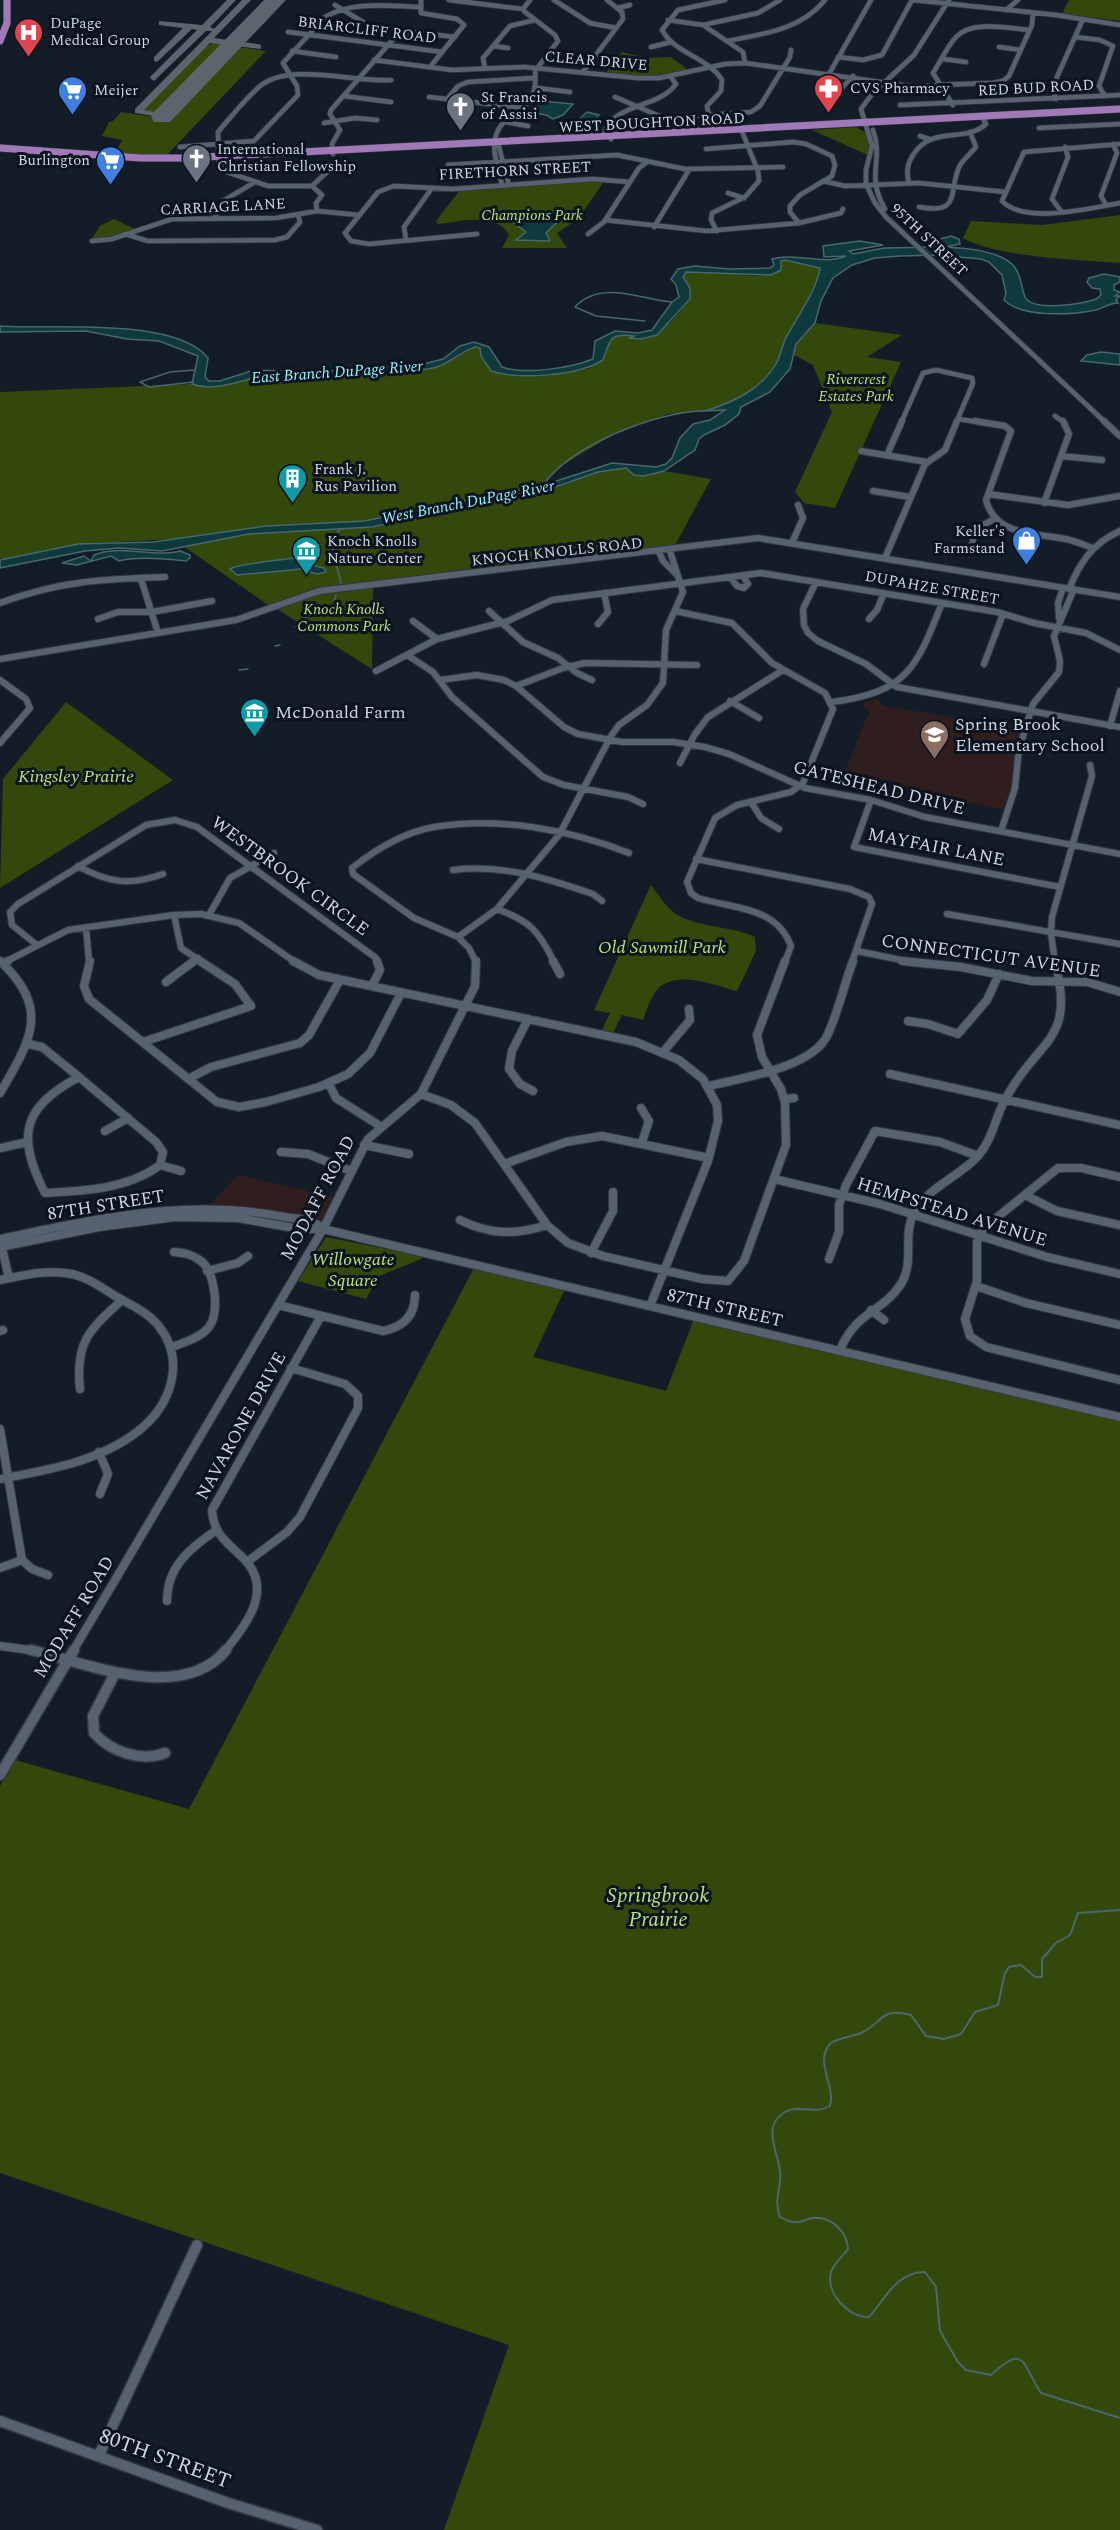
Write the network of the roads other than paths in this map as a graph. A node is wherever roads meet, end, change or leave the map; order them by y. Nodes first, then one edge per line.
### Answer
1 (2, 0) edge
2 (7, 0) edge
3 (390, 0) edge
4 (421, 0) edge
5 (448, 0) edge
6 (530, 0) edge
7 (554, 0) edge
8 (608, 0) edge
9 (725, 0) edge
10 (780, 0) edge
11 (825, 0) edge
12 (871, 0) edge
13 (913, 0) edge
14 (1018, 0) edge
15 (686, 1) edge
16 (948, 2) edge
17 (335, 5) dead end
18 (630, 5) dead end
19 (389, 6) junction
20 (693, 6) junction
21 (419, 7) junction
22 (618, 8) junction
23 (523, 9) junction
24 (4, 10) edge
25 (343, 10) junction
26 (1006, 10) junction
27 (1033, 14) junction
28 (1083, 19) junction
29 (535, 20) junction
30 (668, 20) junction
31 (363, 22) dead end
32 (965, 24) dead end
33 (703, 25) junction
34 (794, 25) junction
35 (1120, 25) edge
36 (0, 27) edge
37 (616, 28) junction
38 (971, 28) junction
39 (804, 29) dead end
40 (1029, 30) junction
41 (288, 32) dead end
42 (308, 34) junction
43 (455, 37) junction
44 (1075, 37) junction
45 (0, 41) edge
46 (727, 41) junction
47 (671, 42) junction
48 (387, 45) junction
49 (493, 46) junction
50 (651, 47) dead end
51 (999, 47) dead end
52 (508, 48) dead end
53 (791, 50) dead end
54 (1021, 50) junction
55 (292, 51) junction
56 (442, 52) junction
57 (336, 57) dead end
58 (838, 57) junction
59 (944, 59) junction
60 (374, 60) junction
61 (966, 62) dead end
62 (745, 63) junction
63 (430, 67) junction
64 (711, 67) junction
65 (485, 68) junction
66 (537, 68) junction
67 (783, 68) junction
68 (583, 72) junction
69 (829, 74) junction
70 (670, 76) junction
71 (853, 76) junction
72 (290, 77) junction
73 (535, 78) junction
74 (358, 79) junction
75 (391, 80) dead end
76 (886, 81) junction
77 (940, 85) junction
78 (537, 88) junction
79 (570, 92) dead end
80 (822, 94) dead end
81 (1120, 95) edge
82 (344, 96) junction
83 (1105, 96) junction
84 (429, 97) dead end
85 (615, 97) dead end
86 (448, 98) junction
87 (1056, 99) junction
88 (391, 102) dead end
89 (900, 105) dead end
90 (954, 105) junction
91 (637, 107) junction
92 (522, 108) junction
93 (1120, 109) edge
94 (710, 116) junction
95 (982, 117) junction
96 (377, 120) dead end
97 (335, 121) junction
98 (506, 122) junction
99 (324, 123) dead end
100 (866, 124) junction
101 (1120, 124) edge
102 (528, 126) dead end
103 (1039, 128) dead end
104 (742, 131) junction
105 (970, 132) junction
106 (920, 136) dead end
107 (611, 138) junction
108 (929, 139) junction
109 (496, 144) junction
110 (1113, 144) junction
111 (1120, 144) edge
112 (218, 145) junction
113 (748, 145) junction
114 (180, 147) dead end
115 (1065, 147) junction
116 (0, 149) edge
117 (706, 149) dead end
118 (333, 152) junction
119 (219, 158) junction
120 (647, 162) junction
121 (500, 163) junction
122 (448, 165) dead end
123 (783, 166) dead end
124 (340, 167) dead end
125 (757, 169) junction
126 (689, 170) junction
127 (389, 180) dead end
128 (823, 181) junction
129 (255, 182) junction
130 (629, 182) junction
131 (909, 183) junction
132 (502, 185) junction
133 (509, 185) junction
134 (312, 186) junction
135 (394, 186) junction
136 (870, 186) junction
137 (956, 187) junction
138 (432, 188) junction
139 (1005, 192) junction
140 (728, 193) dead end
141 (744, 198) junction
142 (1120, 203) edge
143 (1106, 205) junction
144 (919, 207) dead end
145 (1007, 208) junction
146 (843, 209) dead end
147 (999, 210) dead end
148 (266, 211) dead end
149 (317, 211) junction
150 (1061, 211) junction
151 (298, 215) junction
152 (358, 215) junction
153 (268, 218) junction
154 (214, 219) junction
155 (605, 220) junction
156 (800, 223) junction
157 (654, 227) junction
158 (717, 231) junction
159 (125, 234) junction
160 (477, 234) dead end
161 (588, 234) dead end
162 (406, 240) junction
163 (92, 242) dead end
164 (944, 269) junction
165 (1055, 416) dead end
166 (958, 419) junction
167 (1120, 430) edge
168 (1120, 436) edge
169 (861, 451) dead end
170 (887, 455) junction
171 (1061, 456) junction
172 (1102, 460) dead end
173 (927, 462) junction
174 (873, 491) dead end
175 (988, 494) junction
176 (1120, 496) edge
177 (910, 497) junction
178 (1044, 503) junction
179 (798, 505) dead end
180 (994, 519) junction
181 (1120, 531) edge
182 (792, 543) junction
183 (1093, 548) junction
184 (973, 549) dead end
185 (670, 551) junction
186 (659, 552) junction
187 (885, 558) junction
188 (677, 575) junction
189 (743, 576) junction
190 (165, 577) dead end
191 (731, 578) junction
192 (141, 579) junction
193 (816, 582) junction
194 (682, 585) junction
195 (1069, 589) junction
196 (604, 593) junction
197 (884, 593) junction
198 (1120, 597) edge
199 (212, 601) dead end
200 (0, 603) edge
201 (942, 603) junction
202 (489, 611) dead end
203 (675, 611) junction
204 (152, 612) junction
205 (1003, 614) junction
206 (98, 619) dead end
207 (869, 619) dead end
208 (1059, 619) junction
209 (413, 621) dead end
210 (501, 622) junction
211 (598, 624) dead end
212 (1056, 628) junction
213 (158, 633) junction
214 (437, 639) junction
215 (1120, 641) edge
216 (1112, 644) junction
217 (1120, 649) edge
218 (407, 655) junction
219 (0, 659) edge
220 (664, 664) junction
221 (984, 664) dead end
222 (697, 665) dead end
223 (568, 666) junction
224 (783, 670) junction
225 (376, 671) dead end
226 (0, 680) edge
227 (440, 680) junction
228 (592, 680) dead end
229 (892, 684) junction
230 (516, 686) junction
231 (1120, 691) edge
232 (730, 701) junction
233 (832, 702) junction
234 (1031, 712) junction
235 (759, 717) dead end
236 (1110, 726) junction
237 (1120, 727) edge
238 (609, 740) junction
239 (0, 743) edge
240 (690, 744) junction
241 (680, 763) dead end
242 (1090, 765) dead end
243 (800, 786) junction
244 (584, 789) junction
245 (871, 800) junction
246 (751, 802) junction
247 (643, 804) dead end
248 (779, 829) dead end
249 (1000, 831) junction
250 (559, 835) junction
251 (1073, 845) junction
252 (274, 853) dead end
253 (629, 853) dead end
254 (1120, 854) edge
255 (696, 859) junction
256 (78, 866) junction
257 (251, 866) junction
258 (453, 870) dead end
259 (528, 872) junction
260 (163, 874) dead end
261 (1060, 887) junction
262 (602, 901) dead end
263 (497, 909) junction
264 (947, 914) dead end
265 (174, 915) junction
266 (209, 915) junction
267 (86, 927) junction
268 (1051, 933) junction
269 (458, 937) junction
270 (1120, 944) edge
271 (37, 945) junction
272 (857, 951) junction
273 (198, 958) junction
274 (2, 962) edge
275 (560, 974) dead end
276 (999, 974) junction
277 (340, 980) junction
278 (166, 982) dead end
279 (1061, 982) junction
280 (372, 986) junction
281 (1120, 992) edge
282 (401, 993) junction
283 (465, 1006) junction
284 (689, 1009) dead end
285 (528, 1019) junction
286 (908, 1021) dead end
287 (143, 1042) junction
288 (28, 1044) junction
289 (664, 1051) junction
290 (769, 1069) junction
291 (890, 1074) dead end
292 (79, 1077) junction
293 (188, 1079) junction
294 (329, 1084) junction
295 (709, 1086) junction
296 (533, 1091) dead end
297 (0, 1093) edge
298 (421, 1094) junction
299 (794, 1098) dead end
300 (785, 1099) junction
301 (1004, 1100) junction
302 (641, 1108) dead end
303 (128, 1118) junction
304 (1120, 1125) edge
305 (380, 1126) junction
306 (105, 1131) dead end
307 (28, 1142) junction
308 (642, 1142) junction
309 (364, 1145) junction
310 (0, 1148) edge
311 (281, 1152) dead end
312 (409, 1154) dead end
313 (978, 1156) junction
314 (709, 1158) junction
315 (504, 1164) junction
316 (160, 1165) junction
317 (181, 1171) dead end
318 (351, 1171) junction
319 (1120, 1177) edge
320 (774, 1179) junction
321 (613, 1192) dead end
322 (843, 1194) junction
323 (1027, 1196) junction
324 (913, 1214) junction
325 (460, 1220) dead end
326 (547, 1225) junction
327 (1120, 1225) edge
328 (323, 1228) junction
329 (979, 1235) junction
330 (0, 1243) edge
331 (174, 1252) dead end
332 (591, 1253) junction
333 (248, 1256) dead end
334 (829, 1259) dead end
335 (80, 1265) dead end
336 (664, 1270) junction
337 (207, 1271) junction
338 (74, 1274) junction
339 (1120, 1275) edge
340 (4, 1279) edge
341 (976, 1286) junction
342 (415, 1295) dead end
343 (122, 1300) junction
344 (278, 1305) junction
345 (650, 1306) junction
346 (871, 1310) junction
347 (321, 1316) junction
348 (884, 1320) dead end
349 (1120, 1325) edge
350 (172, 1347) junction
351 (840, 1350) junction
352 (291, 1368) junction
353 (1120, 1380) edge
354 (80, 1389) dead end
355 (1120, 1417) edge
356 (0, 1429) edge
357 (99, 1452) junction
358 (4, 1478) edge
359 (100, 1494) dead end
360 (215, 1531) junction
361 (22, 1560) junction
362 (247, 1562) junction
363 (0, 1568) edge
364 (48, 1575) dead end
365 (167, 1601) dead end
366 (0, 1646) edge
367 (69, 1659) junction
368 (115, 1673) junction
369 (165, 1753) dead end
370 (0, 1775) edge
371 (197, 2245) dead end
372 (0, 2421) edge
373 (99, 2455) junction
374 (317, 2530) edge

1 - 24 main road
2 - 24 main road
3 - 19 street
4 - 21 street
5 - 23 street
6 - 23 street
7 - 37 street
8 - 22 street
9 - 20 street
10 - 33 street
11 - 34 street
12 - 58 street
13 - 16 street
13 - 58 street
14 - 26 street
15 - 20 street
16 - 26 street
16 - 76 street
17 - 25 street
18 - 22 street
19 - 21 street
19 - 25 street
20 - 30 street
21 - 43 street
22 - 37 street
23 - 29 street
24 - 36 main road
24 - 45 main road
25 - 31 street
25 - 42 street
26 - 27 street
27 - 28 street
27 - 40 street
28 - 35 street
28 - 44 street
29 - 49 street
29 - 66 street
30 - 33 street
30 - 47 street
32 - 38 street
33 - 46 street
34 - 39 street
34 - 46 street
37 - 68 street
38 - 40 street
38 - 59 street
40 - 54 street
41 - 42 street, BRIARCLIFF ROAD
42 - 48 street, BRIARCLIFF ROAD
42 - 55 street
43 - 48 street
43 - 56 street
44 - 83 street
44 - 87 street
46 - 62 street
47 - 50 street
47 - 64 street
48 - 56 street, BRIARCLIFF ROAD
48 - 60 street
49 - 52 street
49 - 65 street
51 - 54 street
53 - 67 street
54 - 77 street, CLEAR DRIVE
55 - 57 street
55 - 72 street
56 - 63 street
58 - 69 street
59 - 61 street
59 - 77 street
60 - 63 street, CLEAR DRIVE
60 - 74 street
62 - 64 street, CLEAR DRIVE
62 - 67 street, CLEAR DRIVE
63 - 65 street, CLEAR DRIVE
64 - 70 street, CLEAR DRIVE
64 - 94 street
65 - 66 street, CLEAR DRIVE
66 - 68 street, CLEAR DRIVE
66 - 73 street
67 - 69 street, CLEAR DRIVE
67 - 94 street
68 - 70 street, CLEAR DRIVE
69 - 71 street, CLEAR DRIVE
70 - 91 street
71 - 76 street, CLEAR DRIVE
71 - 80 street
72 - 74 street
72 - 112 street
72 - 112 street
73 - 78 street
73 - 86 street
74 - 75 street
74 - 82 street
76 - 77 street, CLEAR DRIVE
76 - 100 street
77 - 90 street
78 - 79 street
78 - 92 street
81 - 83 street, RED BUD ROAD
82 - 88 street
82 - 97 street
83 - 87 street, RED BUD ROAD
84 - 86 street
85 - 91 street
86 - 92 street
87 - 90 street, RED BUD ROAD
89 - 90 street, RED BUD ROAD
91 - 94 street
91 - 107 street
92 - 98 street
93 - 95 main road, WEST BOUGHTON ROAD
95 - 100 main road, WEST BOUGHTON ROAD
95 - 105 street
96 - 97 street
97 - 99 street
97 - 118 street
98 - 102 street
98 - 109 street
100 - 104 main road, WEST BOUGHTON ROAD
100 - 136 street
101 - 103 street
104 - 107 main road, WEST BOUGHTON ROAD
104 - 113 street
105 - 108 street
105 - 137 street
106 - 108 street
107 - 109 main road, WEST BOUGHTON ROAD
108 - 131 street
109 - 118 main road, WEST BOUGHTON ROAD
109 - 121 street
110 - 111 street
110 - 115 street
110 - 143 street
112 - 114 street
112 - 119 street
113 - 117 street
113 - 125 street
113 - 128 street
115 - 139 street
115 - 150 street
116 - 119 main road, WEST BOUGHTON ROAD
118 - 119 main road, WEST BOUGHTON ROAD
119 - 129 street
120 - 121 street
120 - 126 street
120 - 130 street
121 - 122 street
121 - 132 street
121 - 133 street
123 - 125 street
124 - 134 street
125 - 126 street
125 - 141 street
126 - 157 street
127 - 135 street
128 - 136 street
128 - 156 street
129 - 134 street
129 - 154 street
130 - 133 street, FIRETHORN STREET
130 - 155 street
131 - 136 street
131 - 137 street
132 - 133 street, FIRETHORN STREET
132 - 138 street, FIRETHORN STREET
134 - 149 street
135 - 138 street, FIRETHORN STREET
135 - 152 street
136 - 164 street, 95TH STREET
137 - 139 street
137 - 144 street
138 - 162 street
139 - 145 street
140 - 141 street
141 - 158 street
142 - 143 street
143 - 150 street
145 - 147 street
145 - 150 street
146 - 156 street
148 - 153 street
149 - 151 street, CARRIAGE LANE
149 - 152 street, CARRIAGE LANE
151 - 153 street, CARRIAGE LANE
151 - 159 street
152 - 162 street
153 - 154 street, CARRIAGE LANE
154 - 159 street, CARRIAGE LANE
155 - 157 street
155 - 161 street
156 - 158 street
157 - 158 street
159 - 163 street, CARRIAGE LANE
160 - 162 street
164 - 167 street, 95TH STREET
164 - 168 street, 95TH STREET
165 - 171 street
166 - 170 street
166 - 173 street
166 - 175 street
169 - 170 street
170 - 173 street
171 - 172 street
171 - 178 street
173 - 177 street
174 - 177 street
175 - 178 street
175 - 180 street
176 - 178 street
177 - 187 street
179 - 182 street
180 - 183 street
180 - 184 street
181 - 183 street
182 - 185 street, KNOCH KNOLLS ROAD
182 - 187 street, KNOCH KNOLLS ROAD
183 - 195 street
185 - 186 street, KNOCH KNOLLS ROAD
185 - 188 street
186 - 188 street
186 - 213 street, KNOCH KNOLLS ROAD
187 - 195 street, KNOCH KNOLLS ROAD
188 - 194 street
189 - 191 street, DUPAHZE STREET
189 - 191 street, DUPAHZE STREET
189 - 193 street, DUPAHZE STREET
190 - 192 street
191 - 194 street, DUPAHZE STREET
192 - 200 street
192 - 204 street
193 - 197 street, DUPAHZE STREET
193 - 229 street
194 - 196 street, DUPAHZE STREET
194 - 203 street
195 - 198 street, KNOCH KNOLLS ROAD
195 - 208 street
195 - 208 street
196 - 210 street, DUPAHZE STREET
196 - 211 street
197 - 201 street, DUPAHZE STREET
197 - 207 street
199 - 204 street
201 - 205 street, DUPAHZE STREET
201 - 229 street
202 - 210 street
203 - 220 street
203 - 224 street
204 - 206 street
204 - 213 street
205 - 212 street, DUPAHZE STREET
205 - 221 street
208 - 212 street
209 - 214 street
210 - 214 street, DUPAHZE STREET
210 - 223 street
212 - 216 street, DUPAHZE STREET
212 - 234 street
213 - 219 street, KNOCH KNOLLS ROAD
214 - 218 street, DUPAHZE STREET
215 - 216 street
216 - 217 street, DUPAHZE STREET
218 - 225 street, DUPAHZE STREET
218 - 227 street
220 - 222 street
220 - 223 street
220 - 238 street
223 - 228 street
223 - 230 street
224 - 232 street
224 - 233 street
226 - 239 street
227 - 230 street, GATESHEAD DRIVE
227 - 244 street
229 - 233 street
229 - 234 street
230 - 238 street, GATESHEAD DRIVE
231 - 236 street
232 - 235 street
232 - 240 street
233 - 243 street
234 - 236 street
234 - 249 street
236 - 237 street
238 - 240 street, GATESHEAD DRIVE
238 - 244 street
240 - 241 street
240 - 243 street, GATESHEAD DRIVE
242 - 251 street
243 - 245 street, GATESHEAD DRIVE
243 - 246 street
244 - 247 street
244 - 250 street
245 - 249 street, GATESHEAD DRIVE
245 - 261 street, MAYFAIR LANE
246 - 248 street
246 - 255 street
249 - 251 street, GATESHEAD DRIVE
250 - 253 street
250 - 259 street
250 - 269 street
251 - 254 street, GATESHEAD DRIVE
251 - 261 street
252 - 257 street
255 - 272 street
255 - 290 street
256 - 257 street, WESTBROOK CIRCLE
256 - 260 street
256 - 271 street, WESTBROOK CIRCLE
257 - 266 street
257 - 280 street, WESTBROOK CIRCLE
258 - 259 street
259 - 262 street
259 - 263 street
261 - 268 street
263 - 269 street
263 - 275 street
264 - 268 street
265 - 266 street
265 - 267 street
265 - 273 street
266 - 277 street
267 - 271 street
267 - 287 street
268 - 270 street
268 - 279 street
269 - 283 street, MODAFF ROAD
271 - 274 street
272 - 276 street, CONNECTICUT AVENUE
272 - 290 street
273 - 278 street
273 - 287 street
274 - 288 street
276 - 279 street, CONNECTICUT AVENUE
276 - 286 street
277 - 280 street
277 - 293 street
279 - 281 street, CONNECTICUT AVENUE
279 - 301 street
280 - 282 street
282 - 283 street
282 - 294 street
283 - 285 street
283 - 298 street, MODAFF ROAD
284 - 289 street
285 - 289 street
285 - 296 street
287 - 293 street
288 - 292 street
288 - 297 street
289 - 295 street
290 - 295 street
290 - 300 street
291 - 301 street
292 - 303 street
292 - 307 street
293 - 294 street
294 - 305 street
295 - 314 street
298 - 305 street, MODAFF ROAD
298 - 315 street
299 - 300 street
300 - 320 street
301 - 304 street
301 - 313 street
302 - 308 street
303 - 306 street
303 - 316 street
305 - 309 street, MODAFF ROAD
307 - 310 street
307 - 316 street
308 - 314 street
308 - 315 street
309 - 312 street
309 - 318 street, MODAFF ROAD
311 - 318 street
313 - 322 street
313 - 324 street
314 - 336 street
315 - 326 street
316 - 317 street
318 - 328 street, MODAFF ROAD
319 - 323 street
320 - 322 street, HEMPSTEAD AVENUE
320 - 336 street
321 - 332 street
322 - 324 street, HEMPSTEAD AVENUE
322 - 334 street
323 - 327 street
323 - 329 street
324 - 329 street, HEMPSTEAD AVENUE
324 - 346 street
325 - 326 street
326 - 332 street
328 - 330 street, 87TH STREET
328 - 344 street, MODAFF ROAD
328 - 345 street, 87TH STREET
329 - 339 street, HEMPSTEAD AVENUE
329 - 341 street
330 - 340 street
331 - 337 street
332 - 336 street
333 - 337 street
335 - 338 street
336 - 345 street
337 - 350 street
338 - 340 street
338 - 343 street
341 - 349 street
341 - 353 street
342 - 347 street
343 - 350 street
343 - 354 street
344 - 347 street
344 - 367 street, MODAFF ROAD
345 - 351 street, 87TH STREET
346 - 348 street
346 - 351 street
347 - 352 street, NAVARONE DRIVE
350 - 357 street
351 - 355 street, 87TH STREET
352 - 360 street, NAVARONE DRIVE
352 - 362 street
356 - 358 street
357 - 358 street
357 - 359 street
358 - 361 street
360 - 362 street
360 - 365 street
361 - 363 street
361 - 364 street
362 - 368 street
366 - 367 street
367 - 368 street
367 - 370 street, MODAFF ROAD
368 - 369 street
371 - 373 street
372 - 373 street, 80TH STREET
373 - 374 street, 80TH STREET

